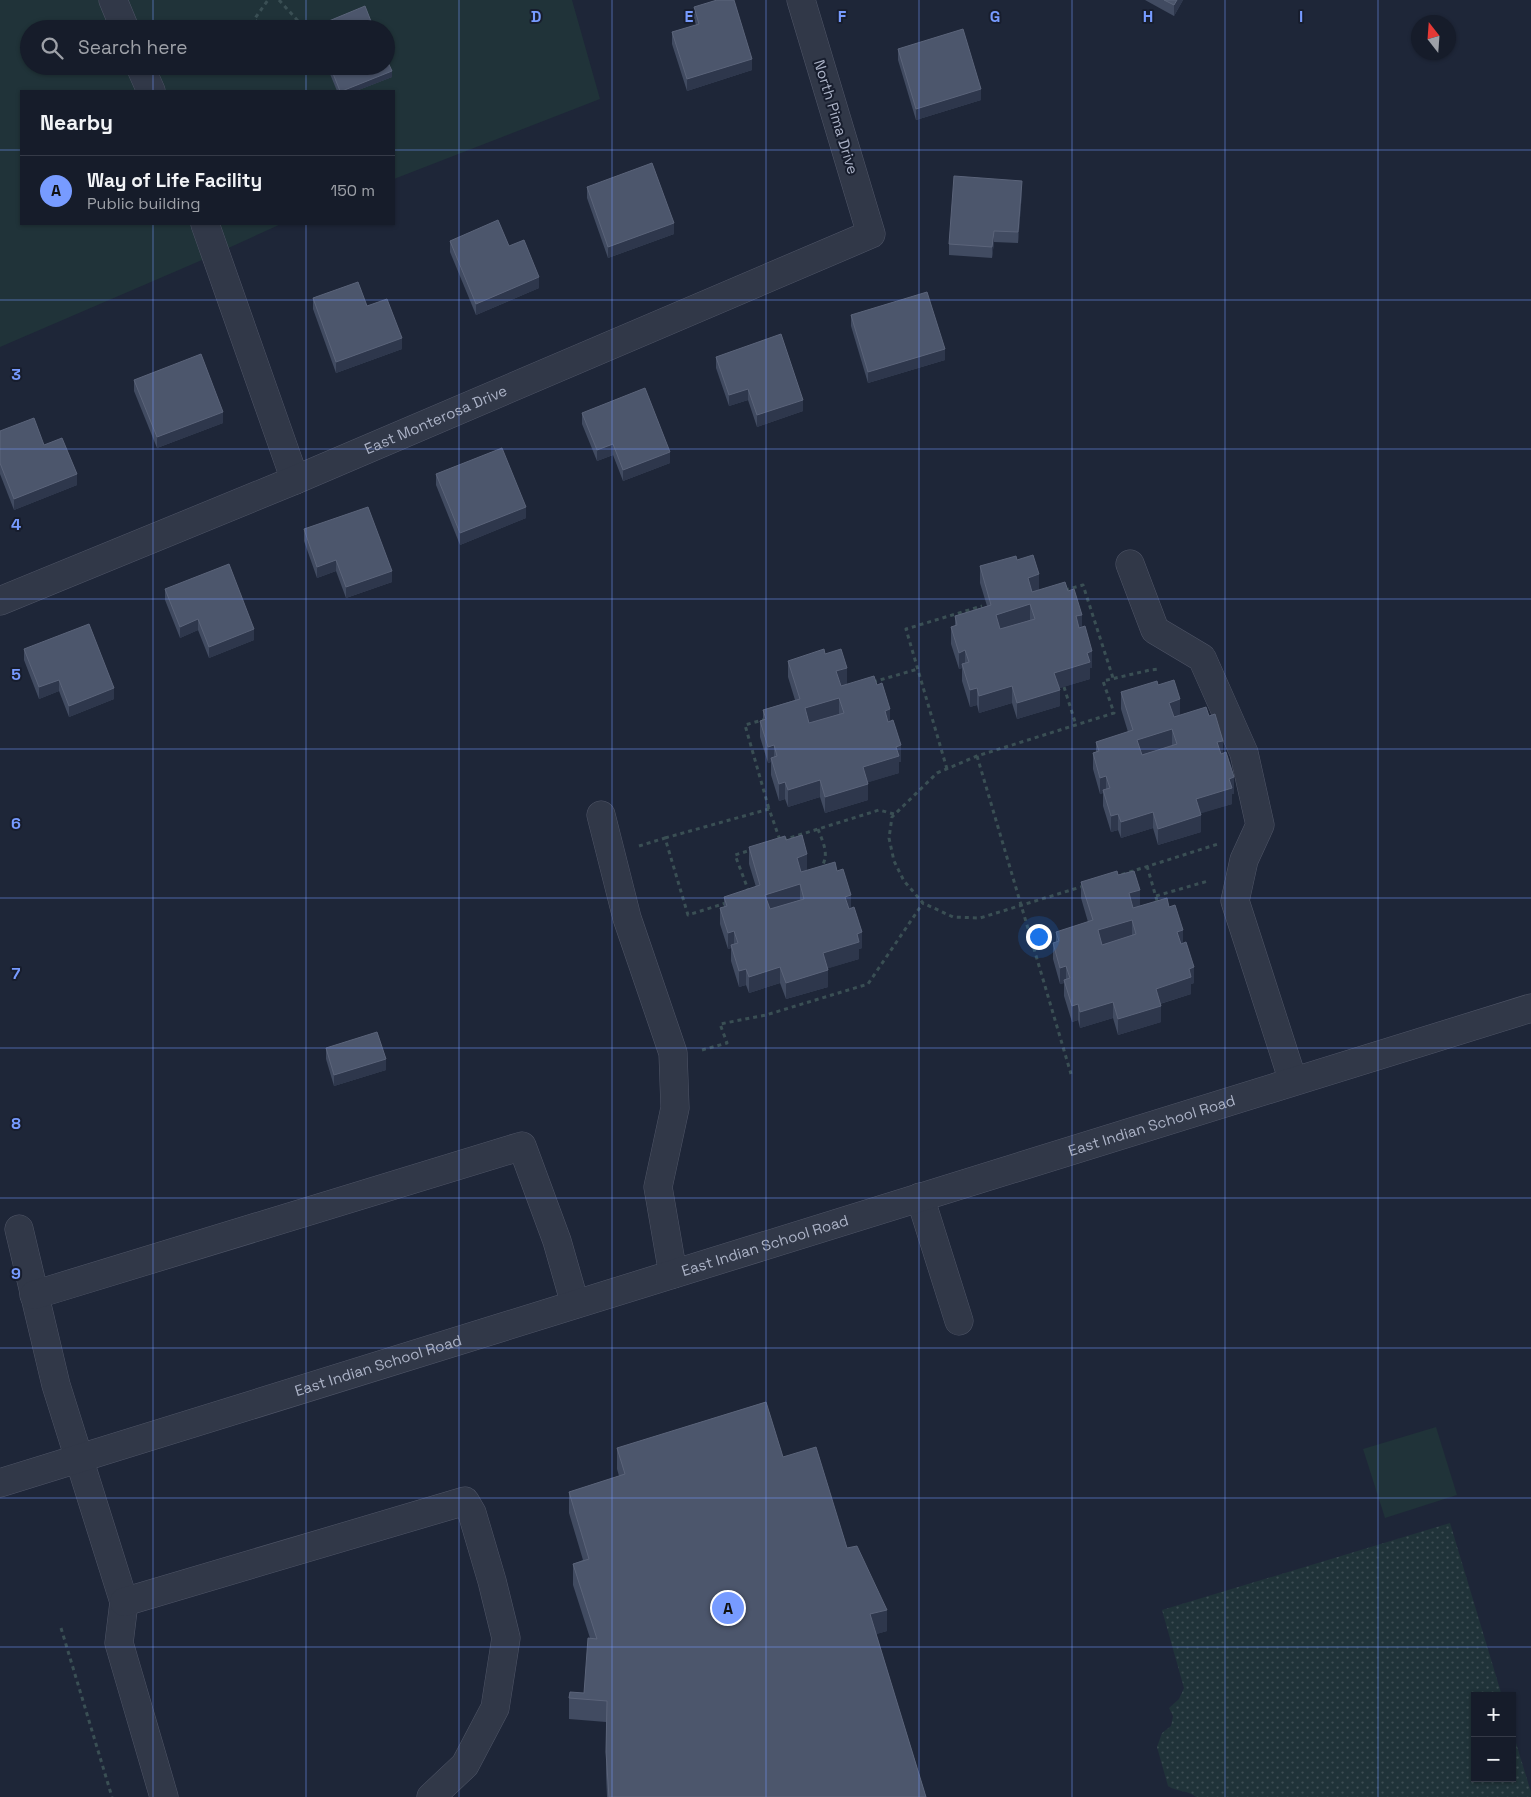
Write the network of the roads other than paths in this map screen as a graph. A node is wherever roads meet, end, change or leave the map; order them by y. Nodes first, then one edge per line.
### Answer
1 (113, 0) edge
2 (801, 0) edge
3 (121, 20) edge
4 (144, 75) edge
5 (151, 90) edge
6 (205, 225) edge
7 (870, 234) joint
8 (295, 480) junction
9 (1130, 564) dead end
10 (0, 601) edge
11 (601, 815) dead end
12 (1531, 1008) edge
13 (1293, 1081) junction
14 (920, 1197) junction
15 (19, 1229) dead end
16 (673, 1274) junction
17 (34, 1295) junction
18 (575, 1304) junction
19 (959, 1320) dead end
20 (79, 1458) junction
21 (0, 1483) edge
22 (124, 1602) junction
23 (164, 1797) edge
24 (432, 1797) edge

1 - 3 street
2 - 7 street, North Pima Drive
4 - 5 street
6 - 8 street
7 - 8 street, East Monterosa Drive
8 - 10 street, East Monterosa Drive
9 - 13 street
11 - 16 street
12 - 13 street, East Indian School Road
13 - 14 street, East Indian School Road
14 - 16 street, East Indian School Road
14 - 19 street
15 - 17 street
16 - 18 street, East Indian School Road
17 - 18 street
17 - 20 street
18 - 20 street, East Indian School Road
20 - 21 street, East Indian School Road
20 - 22 street
22 - 23 street
22 - 24 street

